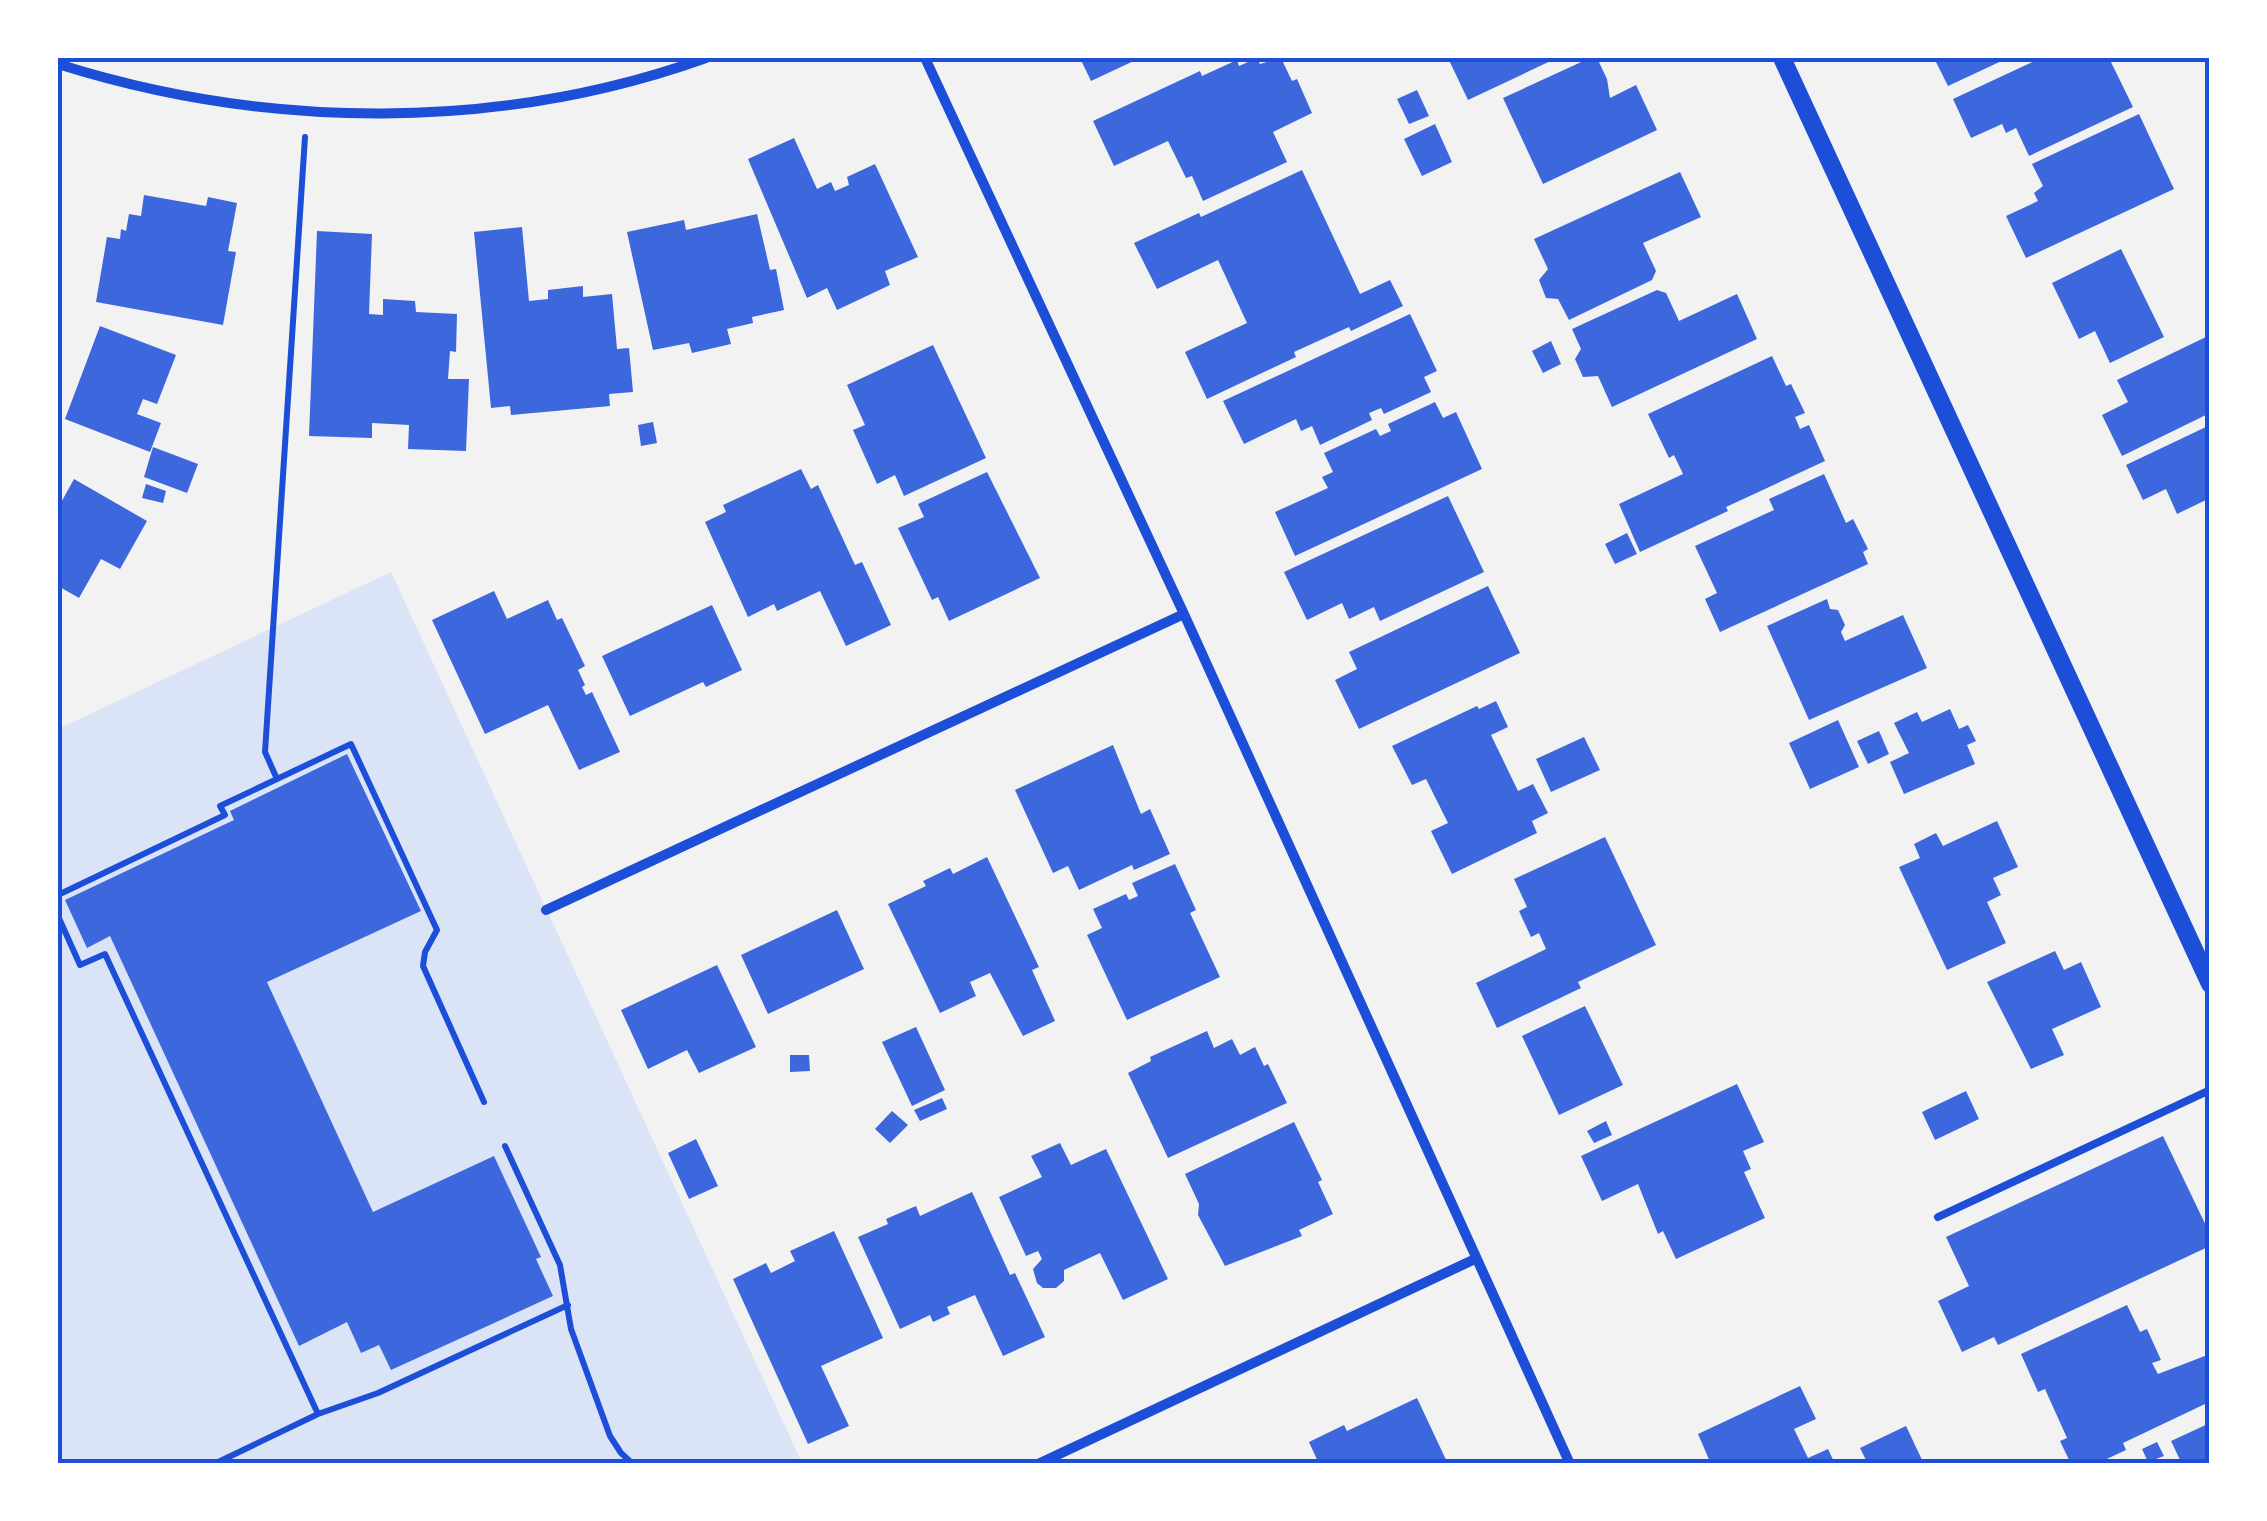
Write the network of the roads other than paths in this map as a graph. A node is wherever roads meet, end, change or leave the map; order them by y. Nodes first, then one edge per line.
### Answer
1 (706, 58) edge
2 (925, 58) edge
3 (1782, 58) edge
4 (58, 64) edge
5 (1184, 614) junction
6 (546, 910) dead end
7 (2210, 984) edge
8 (2210, 1090) edge
9 (1938, 1217) dead end
10 (1475, 1260) junction
11 (1038, 1464) edge
12 (1570, 1464) edge

1 - 4 street
2 - 5 street
3 - 7 street
5 - 6 street
5 - 10 street
8 - 9 lane
10 - 11 street
10 - 12 street

